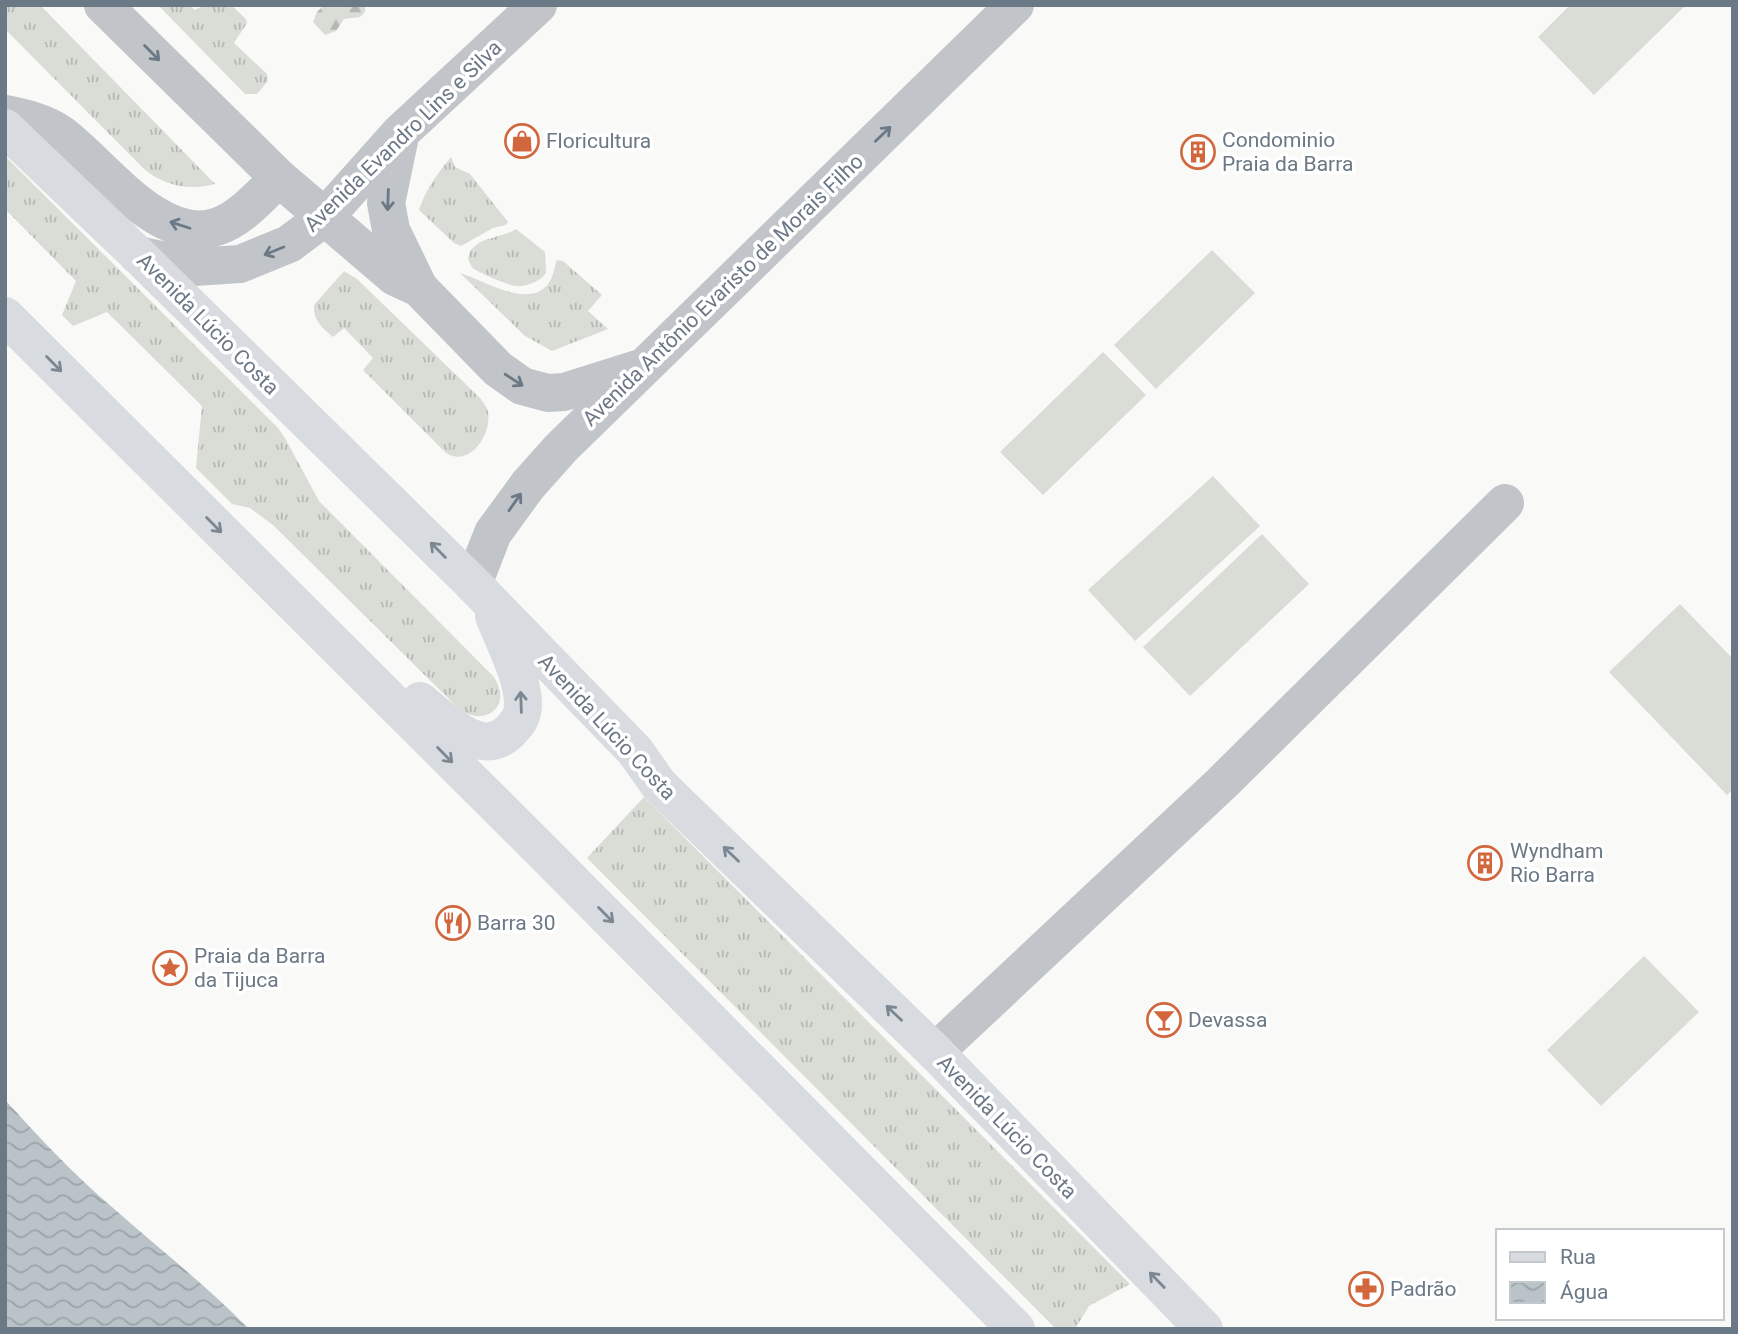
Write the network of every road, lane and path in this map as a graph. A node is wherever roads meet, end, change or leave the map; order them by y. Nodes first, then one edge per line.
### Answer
1 (103, 5) edge
2 (538, 5) edge
3 (1017, 9) edge
4 (5, 114) edge
5 (5, 128) edge
6 (400, 134) junction
7 (279, 178) junction
8 (326, 217) junction
9 (138, 254) junction
10 (419, 288) junction
11 (5, 316) edge
12 (642, 368) junction
13 (1505, 503) dead end
14 (266, 576) junction
15 (480, 593) junction
16 (935, 1052) junction
17 (1016, 1329) edge
18 (1204, 1329) edge

1 -> 7 street
2 - 6 street, Avenida Evandro Lins e Silva
12 -> 3 street, Avenida Antônio Evaristo de Morais Filho
7 -> 4 street
5 - 9 main road, Avenida Lúcio Costa
6 - 8 street, Avenida Evandro Lins e Silva
6 -> 10 street
7 - 8 street
8 -> 9 street, Avenida Evandro Lins e Silva
8 - 10 street
15 -> 9 main road, Avenida Lúcio Costa
10 -> 12 street
11 -> 14 main road
15 -> 12 street, Avenida Antônio Evaristo de Morais Filho
13 - 16 street
14 -> 15 main road
14 -> 17 main road
16 -> 15 main road, Avenida Lúcio Costa
18 -> 16 main road, Avenida Lúcio Costa

